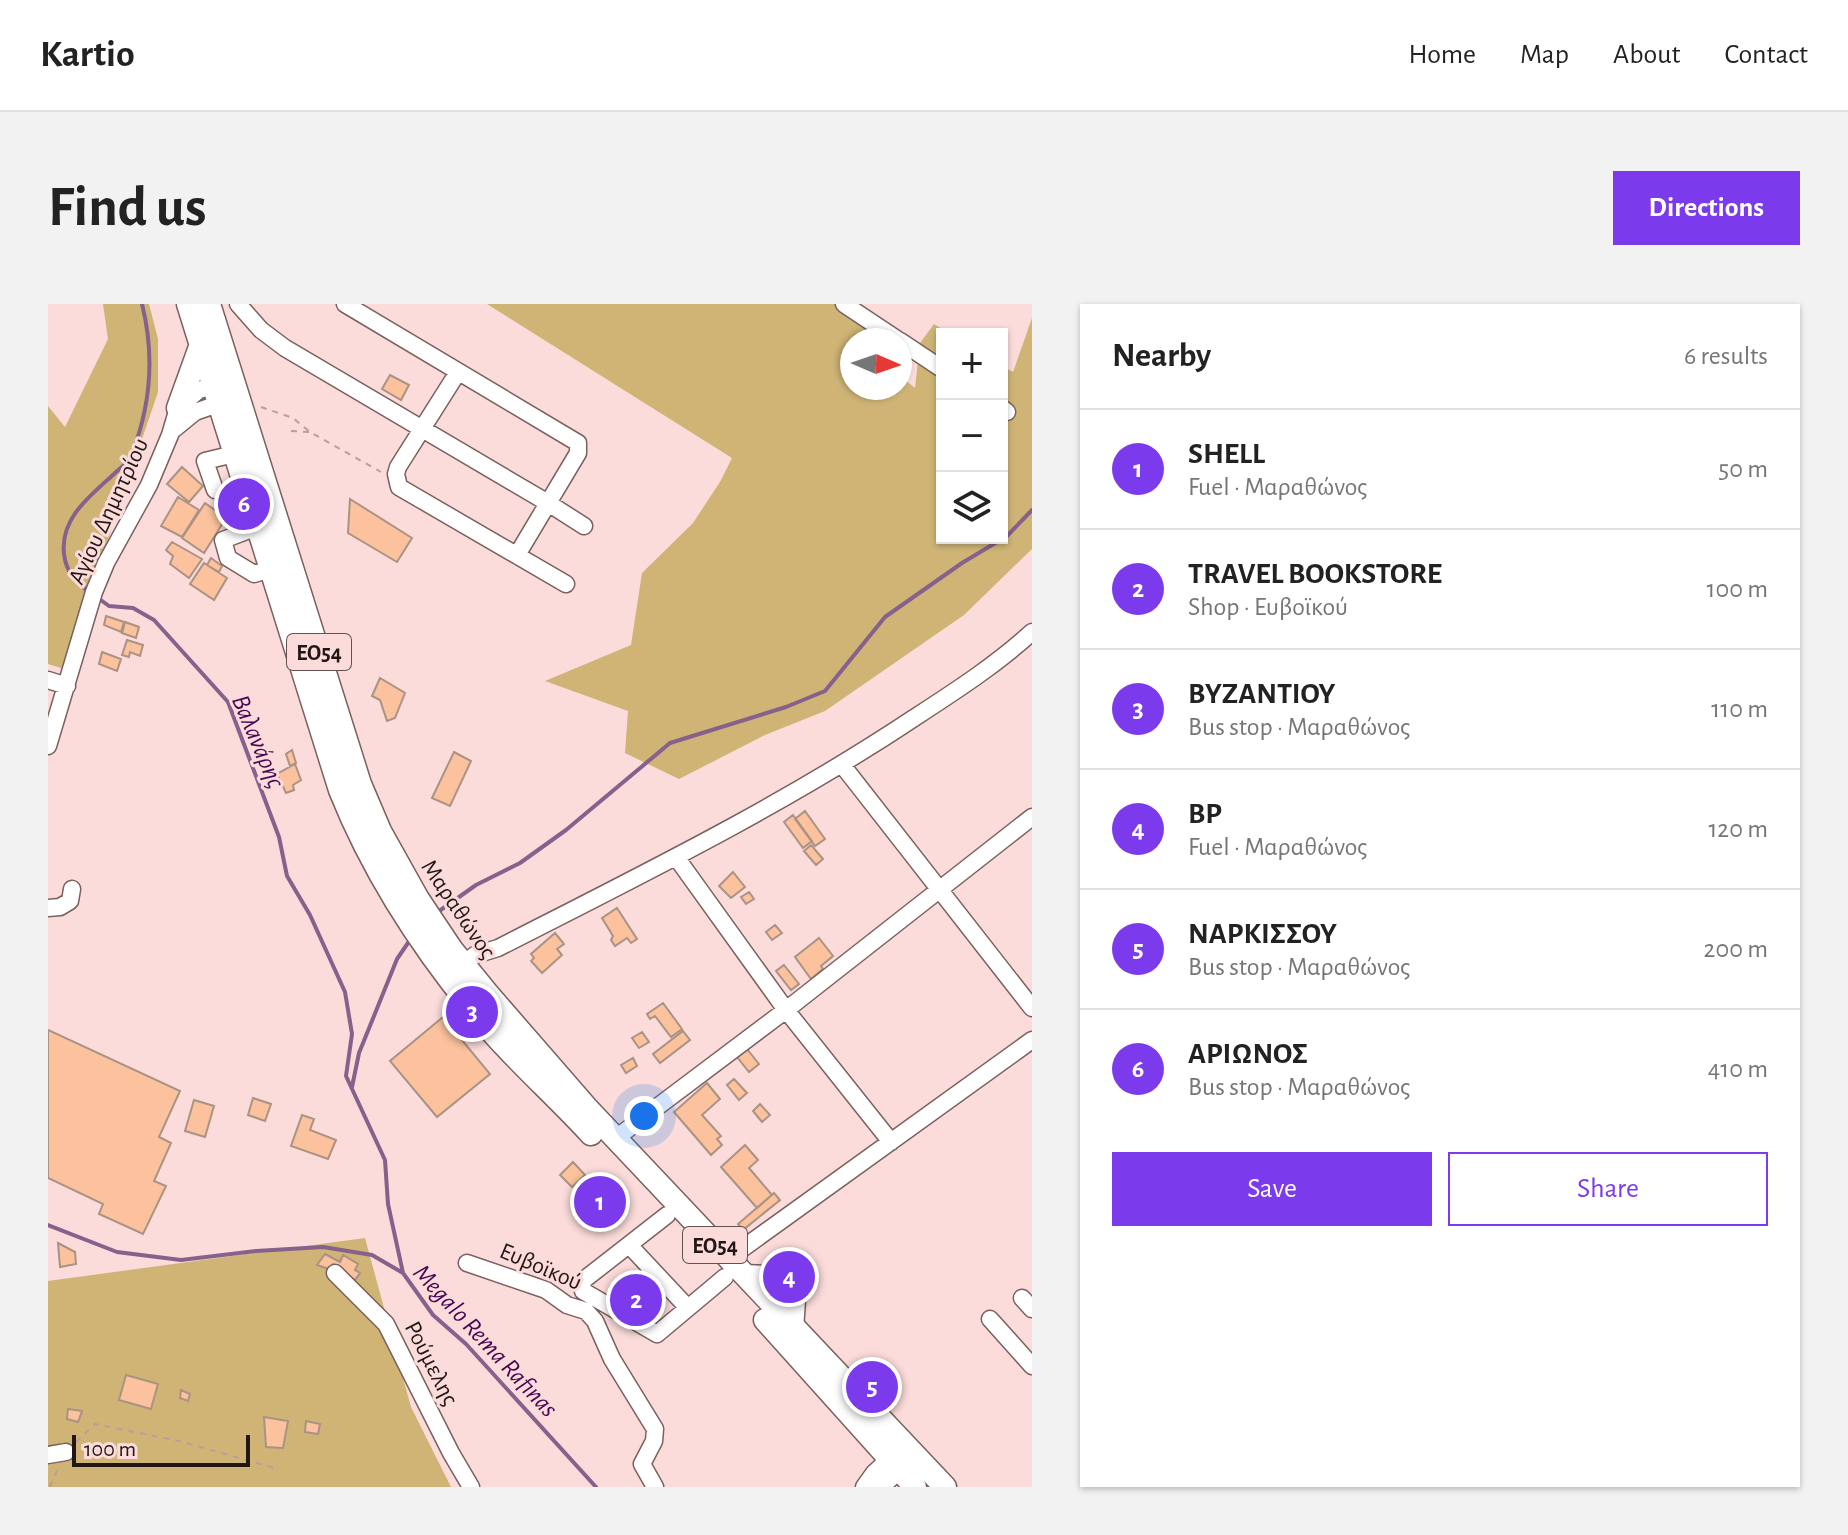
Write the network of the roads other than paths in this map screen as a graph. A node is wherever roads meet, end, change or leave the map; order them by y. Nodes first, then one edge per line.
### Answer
1 (188, 304) edge
2 (209, 304) edge
3 (238, 304) edge
4 (345, 304) edge
5 (844, 304) edge
6 (880, 328) edge
7 (200, 347) junction
8 (912, 349) edge
9 (936, 365) edge
10 (458, 372) junction
11 (229, 395) junction
12 (178, 408) junction
13 (421, 430) junction
14 (170, 435) junction
15 (234, 454) junction
16 (215, 490) dead end
17 (548, 503) junction
18 (584, 526) dead end
19 (257, 527) junction
20 (517, 555) junction
21 (271, 569) junction
22 (566, 584) dead end
23 (1032, 632) edge
24 (48, 680) edge
25 (67, 686) junction
26 (48, 746) edge
27 (843, 766) junction
28 (1032, 817) edge
29 (676, 857) junction
30 (72, 889) dead end
31 (939, 889) junction
32 (48, 908) edge
33 (411, 908) junction
34 (459, 975) junction
35 (1032, 1008) edge
36 (786, 1010) junction
37 (1032, 1040) edge
38 (616, 1138) junction
39 (891, 1142) junction
40 (667, 1215) junction
41 (629, 1245) junction
42 (467, 1263) dead end
43 (732, 1270) junction
44 (335, 1273) dead end
45 (688, 1308) junction
46 (990, 1319) dead end
47 (1032, 1366) edge
48 (66, 1452) dead end
49 (48, 1455) edge
50 (905, 1464) edge
51 (471, 1487) edge
52 (655, 1487) edge
53 (864, 1487) edge
54 (881, 1487) edge
55 (945, 1487) edge

1 - 7 main road, Μαραθώνος / ΕΟ54
2 - 11 main road, Μαραθώνος / ΕΟ54
3 - 13 street
4 - 10 street
5 - 6 street
7 - 11 main road, Μαραθώνος / ΕΟ54
7 - 12 main road
8 - 9 street
10 - 13 street
10 - 17 street
11 - 12 street
11 - 14 street, Αγίου Δημητρίου
11 - 15 main road, Μαραθώνος / ΕΟ54
11 - 33 main road, Μαραθώνος / ΕΟ54
12 - 14 street, Αγίου Δημητρίου
13 - 17 street
13 - 20 street
14 - 25 street, Αγίου Δημητρίου
15 - 16 street
15 - 19 main road, Μαραθώνος / ΕΟ54
17 - 18 street
17 - 20 street
19 - 21 main road, Μαραθώνος / ΕΟ54
19 - 21 street
20 - 22 street
21 - 33 main road, Μαραθώνος / ΕΟ54
23 - 27 street
24 - 25 street
25 - 26 street, Αγίου Δημητρίου
27 - 29 street
27 - 31 street
28 - 31 street
29 - 34 street
29 - 36 street
30 - 32 street
31 - 35 street
31 - 36 street
33 - 34 main road, Μαραθώνος / ΕΟ54
34 - 38 main road, Μαραθώνος / ΕΟ54
34 - 40 main road, Μαραθώνος / ΕΟ54
36 - 38 street
36 - 39 street
37 - 39 street
38 - 43 main road, Μαραθώνος / ΕΟ54
39 - 43 street
40 - 41 street
40 - 43 main road, Μαραθώνος / ΕΟ54
41 - 45 street
41 - 45 street
42 - 52 street, Ευβοϊκού
43 - 45 street
43 - 50 main road, Μαραθώνος / ΕΟ54
43 - 50 main road, Μαραθώνος / ΕΟ54
44 - 51 street, Ρούμελης
46 - 47 street
48 - 49 street
50 - 53 street
50 - 54 street
50 - 55 main road, Μαραθώνος / ΕΟ54

